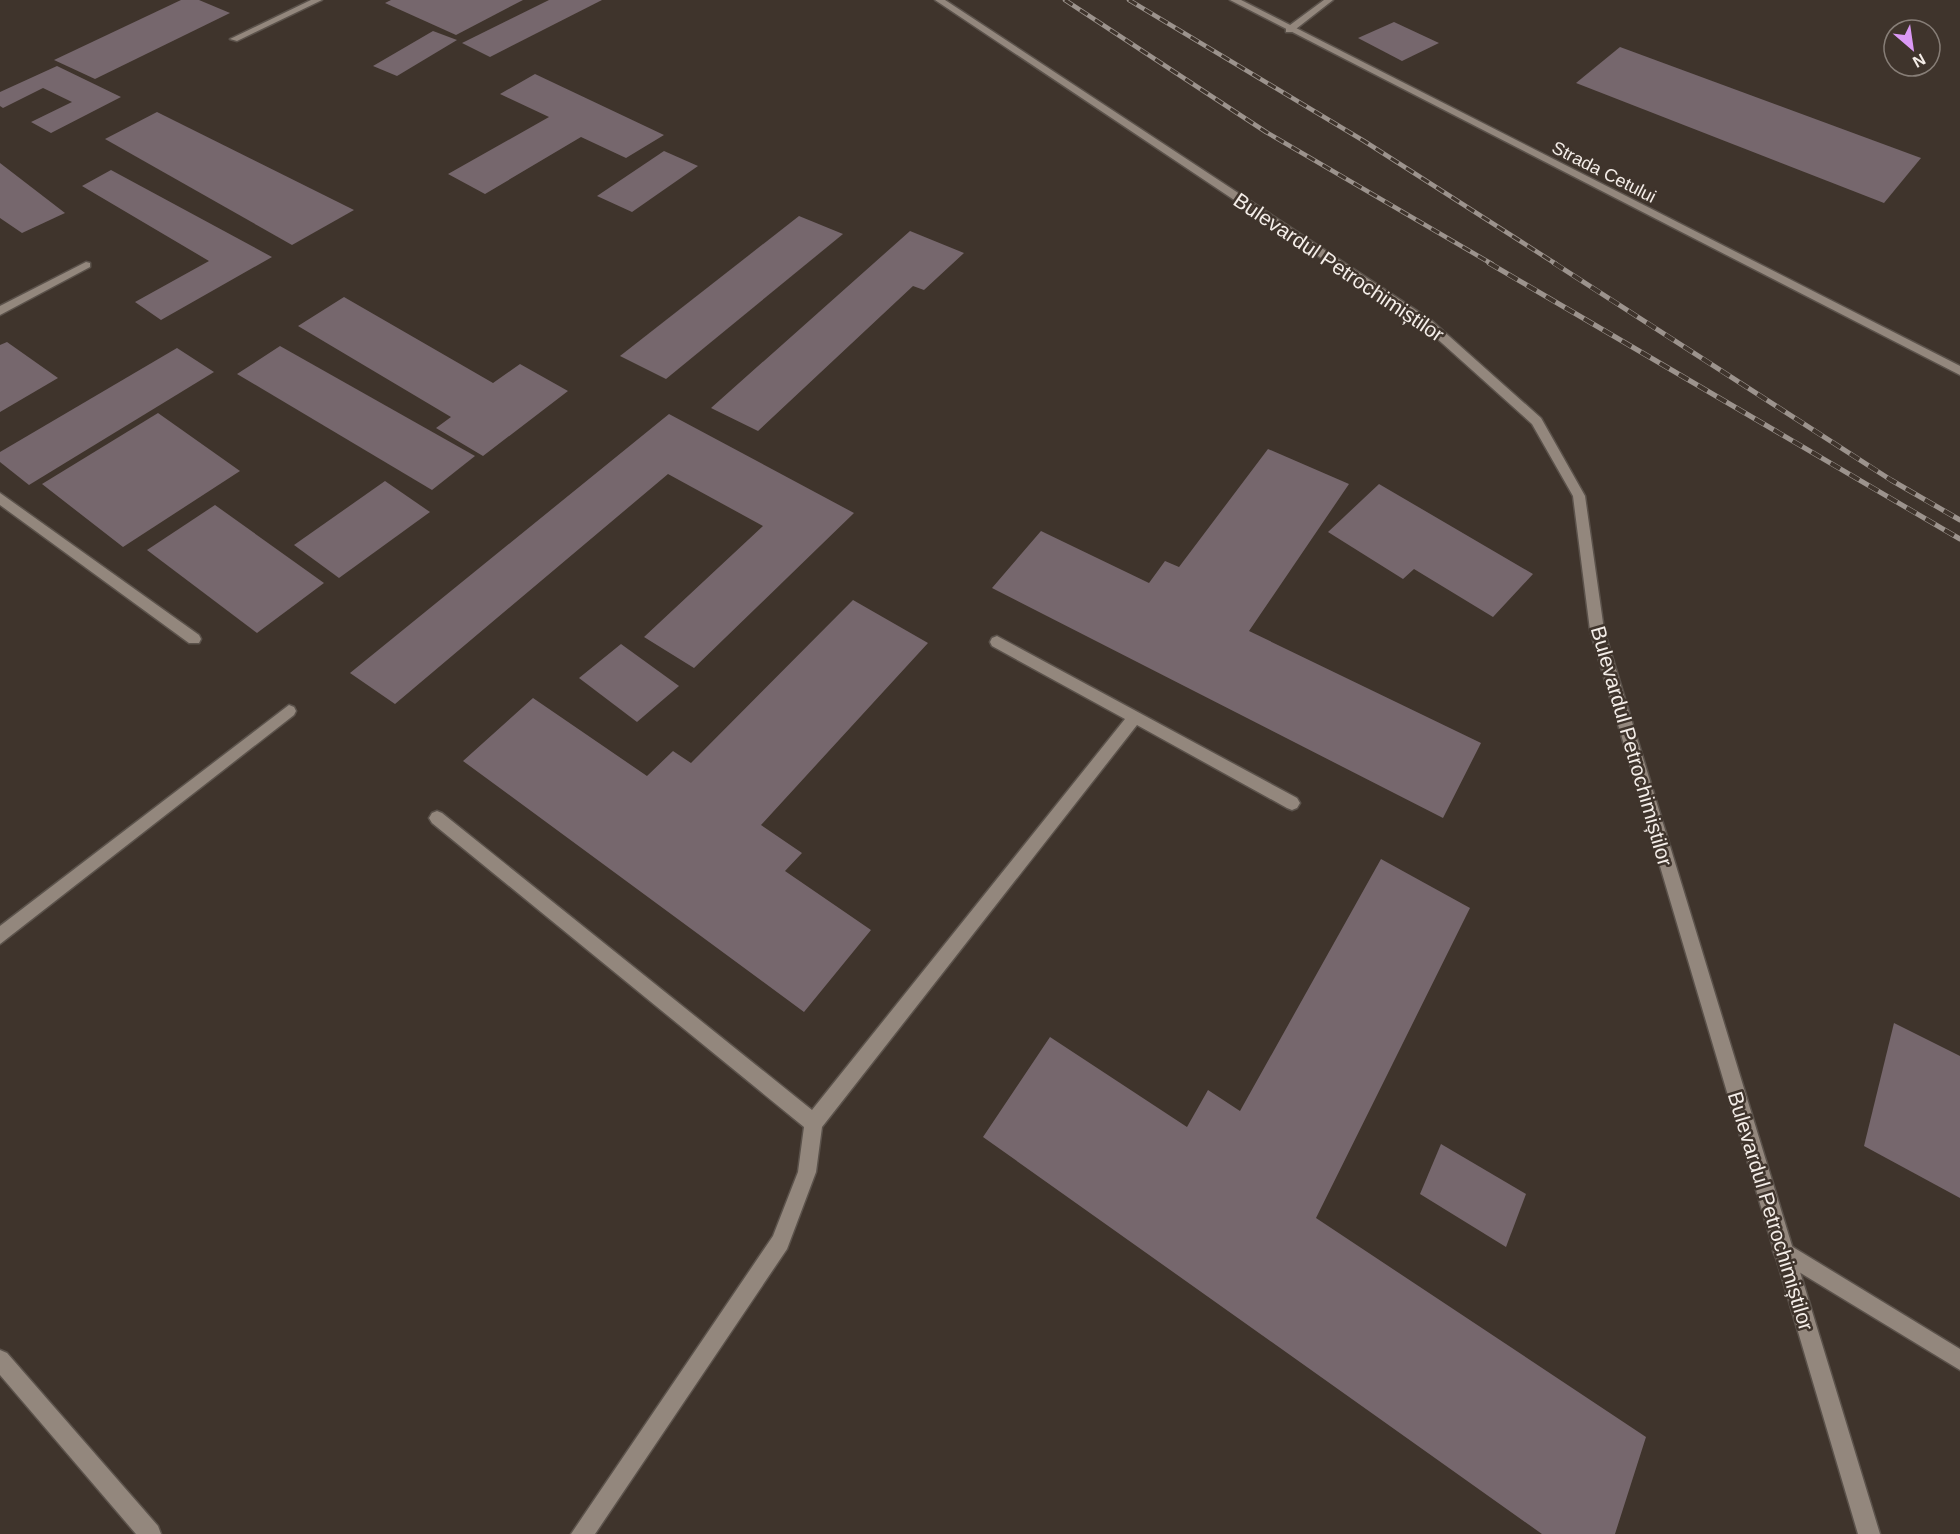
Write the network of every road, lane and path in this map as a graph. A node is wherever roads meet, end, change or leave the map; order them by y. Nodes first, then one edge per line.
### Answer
1 (318, 0) edge
2 (939, 0) edge
3 (1234, 0) edge
4 (1329, 0) edge
5 (1289, 30) junction
6 (234, 39) dead end
7 (86, 265) dead end
8 (0, 311) edge
9 (1960, 371) edge
10 (0, 498) edge
11 (194, 639) dead end
12 (997, 642) dead end
13 (289, 711) dead end
14 (1135, 717) junction
15 (1292, 803) dead end
16 (437, 818) dead end
17 (0, 936) edge
18 (813, 1123) junction
19 (1783, 1251) junction
20 (0, 1360) edge
21 (1960, 1360) edge
22 (150, 1534) edge
23 (582, 1534) edge
24 (1869, 1534) edge

1 - 6 street
2 - 19 street, Bulevardul Petrochimiștilor
3 - 5 street, Strada Cetului
4 - 5 street
5 - 9 street, Strada Cetului
7 - 8 street
10 - 11 street
12 - 14 street
13 - 17 street
14 - 15 street
14 - 18 street
16 - 18 street
18 - 23 street
19 - 21 street
19 - 24 street, Bulevardul Petrochimiștilor
20 - 22 street

